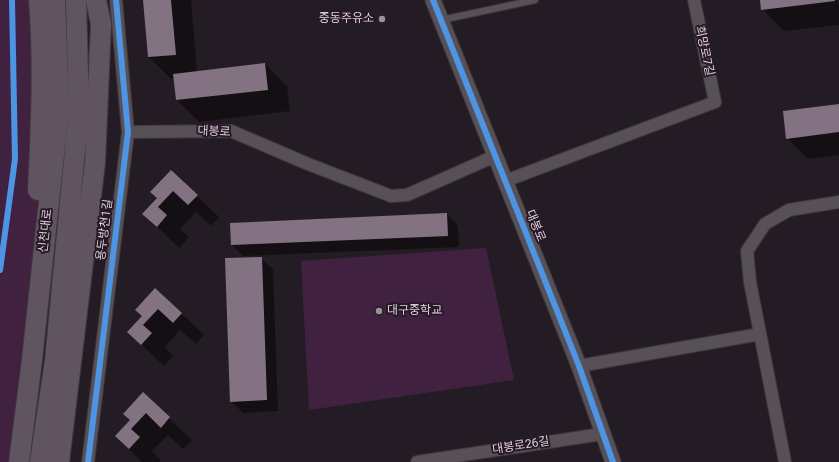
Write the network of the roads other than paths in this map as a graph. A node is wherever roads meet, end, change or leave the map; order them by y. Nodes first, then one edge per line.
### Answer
1 (39, 0) edge
2 (56, 0) edge
3 (76, 0) edge
4 (96, 0) edge
5 (116, 0) edge
6 (433, 0) edge
7 (535, 0) edge
8 (694, 0) edge
9 (441, 20) junction
10 (128, 132) junction
11 (495, 156) junction
12 (505, 181) junction
13 (839, 202) edge
14 (39, 292) junction
15 (760, 334) junction
16 (579, 366) junction
17 (602, 434) junction
18 (19, 462) edge
19 (40, 462) edge
20 (59, 462) edge
21 (88, 462) edge
22 (417, 462) edge
23 (613, 462) edge
24 (785, 462) edge

1 - 14 highway
2 - 14 highway, 신천대로
3 - 19 highway, 신천대로
4 - 20 highway
5 - 10 street, 용두방천1길
6 - 9 street, 대봉로
7 - 9 lane
8 - 12 street, 희망로7길
9 - 11 street, 대봉로
10 - 11 street, 대봉로
10 - 21 street, 용두방천1길
11 - 12 street, 대봉로
12 - 16 street, 대봉로
13 - 15 street
14 - 18 highway, 신천대로
15 - 16 street
15 - 24 street
16 - 17 street, 대봉로
17 - 22 street, 대봉로26길
17 - 23 street, 대봉로

